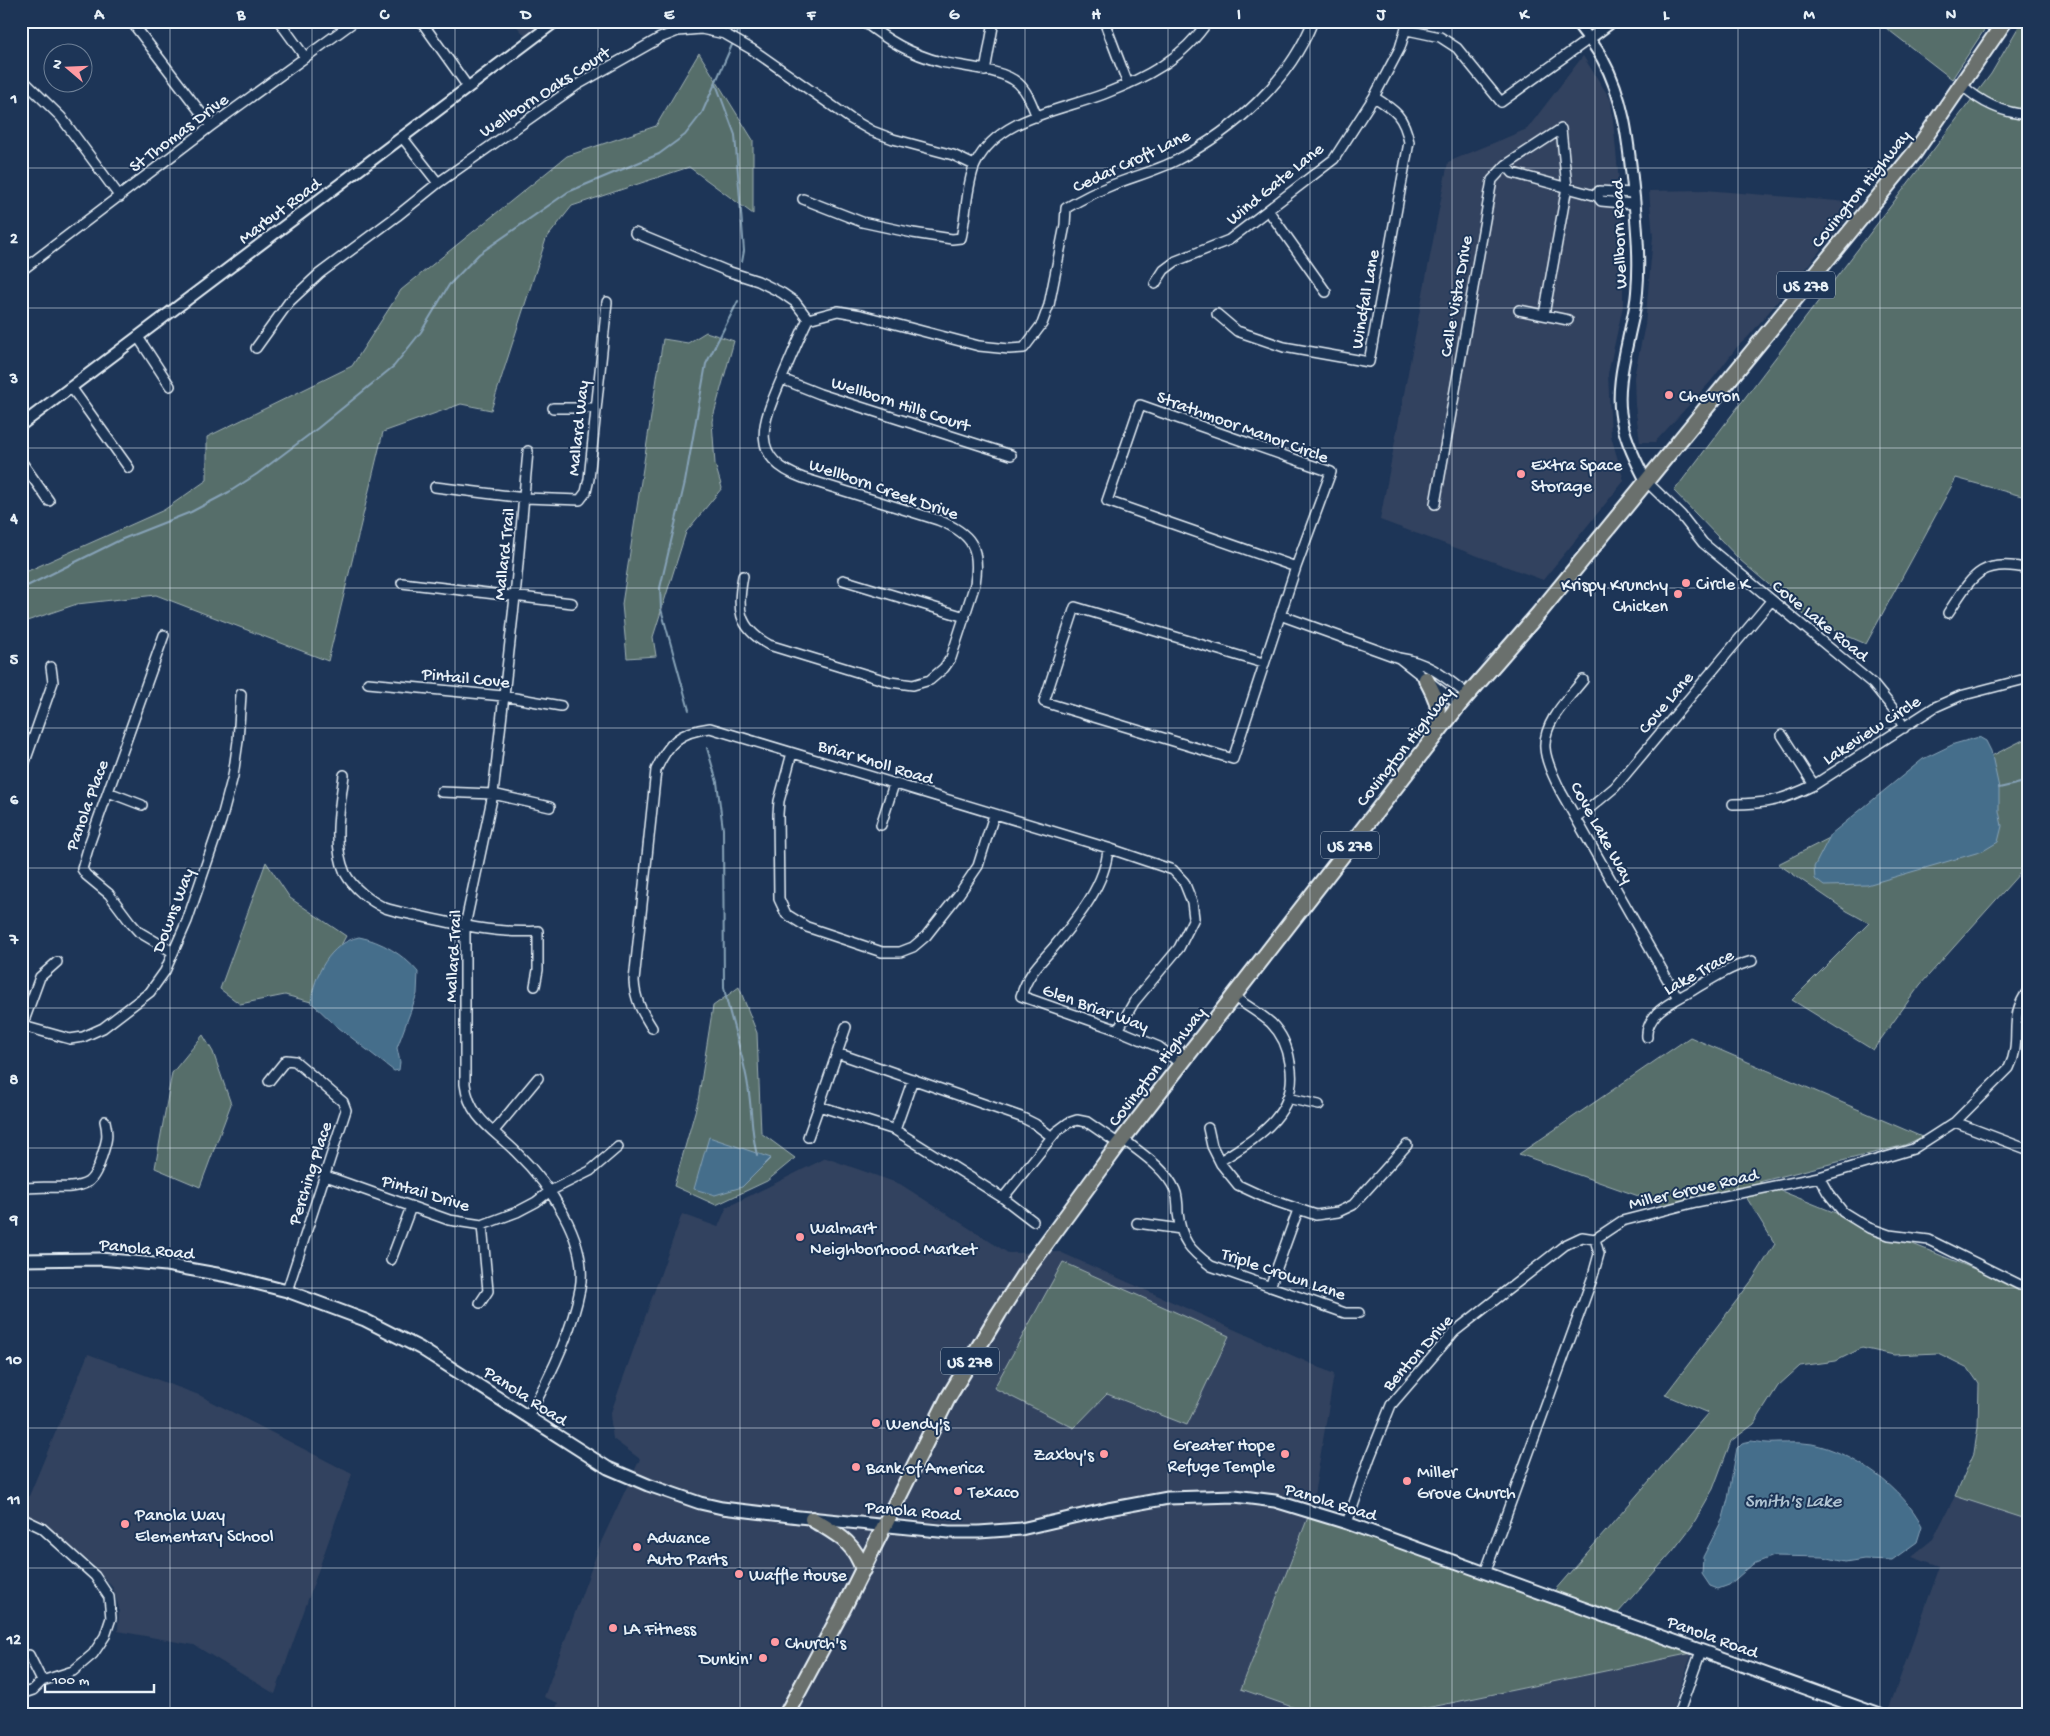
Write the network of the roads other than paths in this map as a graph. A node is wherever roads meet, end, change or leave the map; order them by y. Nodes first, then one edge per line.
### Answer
1 (131, 21) edge
2 (278, 21) edge
3 (355, 21) edge
4 (421, 21) edge
5 (556, 21) edge
6 (862, 21) edge
7 (994, 21) edge
8 (1104, 21) edge
9 (1208, 21) edge
10 (1313, 21) edge
11 (1576, 21) edge
12 (1613, 21) edge
13 (2005, 21) edge
14 (1407, 26) edge
15 (1589, 39) junction
16 (305, 57) junction
17 (985, 71) junction
18 (21, 78) edge
19 (1128, 84) junction
20 (1962, 85) junction
21 (468, 87) junction
22 (1374, 97) junction
23 (2029, 115) edge
24 (1036, 117) junction
25 (211, 126) junction
26 (402, 136) junction
27 (974, 165) junction
28 (1506, 165) junction
29 (438, 183) junction
30 (1567, 187) junction
31 (1633, 193) junction
32 (120, 196) junction
33 (1597, 196) junction
34 (803, 199) dead end
35 (1634, 204) junction
36 (1268, 210) junction
37 (635, 233) dead end
38 (22, 269) edge
39 (1155, 284) dead end
40 (1326, 292) dead end
41 (606, 302) dead end
42 (1519, 310) dead end
43 (1217, 314) dead end
44 (1544, 315) junction
45 (808, 319) junction
46 (1568, 320) dead end
47 (138, 337) junction
48 (256, 348) dead end
49 (782, 379) junction
50 (170, 386) dead end
51 (71, 387) junction
52 (553, 408) dead end
53 (596, 408) junction
54 (21, 425) edge
55 (528, 451) dead end
56 (1011, 455) dead end
57 (21, 461) edge
58 (128, 468) dead end
59 (1646, 481) junction
60 (435, 487) dead end
61 (525, 498) junction
62 (49, 501) dead end
63 (1435, 504) dead end
64 (1296, 567) junction
65 (2029, 569) edge
66 (743, 576) dead end
67 (842, 580) dead end
68 (402, 583) dead end
69 (515, 597) junction
70 (1771, 600) junction
71 (572, 603) dead end
72 (1948, 613) dead end
73 (1280, 615) junction
74 (965, 617) junction
75 (164, 635) dead end
76 (1399, 658) junction
77 (1263, 663) junction
78 (51, 666) dead end
79 (2029, 678) edge
80 (1426, 679) junction
81 (1583, 680) dead end
82 (368, 682) dead end
83 (241, 694) dead end
84 (503, 696) junction
85 (1464, 700) junction
86 (561, 706) dead end
87 (1904, 728) junction
88 (1782, 735) dead end
89 (1430, 741) junction
90 (792, 753) junction
91 (21, 773) edge
92 (344, 775) dead end
93 (894, 784) junction
94 (1814, 785) junction
95 (108, 792) junction
96 (441, 792) dead end
97 (493, 794) junction
98 (1732, 804) dead end
99 (142, 805) dead end
100 (550, 807) dead end
101 (994, 815) junction
102 (1576, 817) junction
103 (882, 825) dead end
104 (1108, 848) junction
105 (465, 926) junction
106 (173, 952) junction
107 (1752, 961) dead end
108 (57, 962) dead end
109 (535, 986) dead end
110 (2029, 989) edge
111 (1233, 996) junction
112 (1678, 998) junction
113 (846, 1027) dead end
114 (22, 1028) edge
115 (652, 1028) dead end
116 (1118, 1030) junction
117 (1647, 1038) dead end
118 (837, 1053) junction
119 (1181, 1064) junction
120 (538, 1078) dead end
121 (913, 1079) junction
122 (269, 1081) dead end
123 (1287, 1098) junction
124 (1319, 1105) dead end
125 (819, 1106) junction
126 (105, 1121) dead end
127 (1955, 1122) junction
128 (1208, 1128) dead end
129 (895, 1130) junction
130 (494, 1131) junction
131 (808, 1137) dead end
132 (1052, 1137) junction
133 (1121, 1141) junction
134 (1407, 1145) dead end
135 (618, 1148) dead end
136 (2029, 1150) edge
137 (1220, 1161) junction
138 (326, 1176) junction
139 (1819, 1177) junction
140 (21, 1189) edge
141 (550, 1192) junction
142 (1003, 1198) junction
143 (410, 1207) junction
144 (1298, 1210) junction
145 (1034, 1221) dead end
146 (1136, 1223) dead end
147 (482, 1225) junction
148 (1181, 1229) junction
149 (1595, 1238) junction
150 (21, 1260) edge
151 (391, 1260) dead end
152 (1270, 1287) junction
153 (2029, 1287) edge
154 (287, 1291) junction
155 (480, 1303) dead end
156 (1359, 1313) dead end
157 (528, 1416) junction
158 (21, 1518) edge
159 (812, 1519) junction
160 (1347, 1523) junction
161 (885, 1526) junction
162 (863, 1570) junction
163 (1485, 1573) junction
164 (1701, 1651) junction
165 (29, 1655) dead end
166 (42, 1681) junction
167 (21, 1694) edge
168 (786, 1715) edge
169 (1678, 1715) edge
170 (1880, 1715) edge

1 - 25 street
2 - 16 street
3 - 16 street, St Thomas Drive
4 - 21 street
5 - 21 street, Marbut Road
6 - 17 street
7 - 17 street
8 - 19 street
9 - 19 street
10 - 45 street, Cedar Croft Lane
11 - 15 street, Wellborn Road
12 - 15 street
13 - 20 main road, Covington Highway / US 278
14 - 15 street
14 - 22 street, Wind Gate Lane
15 - 31 street, Wellborn Road
16 - 25 street, St Thomas Drive
17 - 24 street
18 - 32 street
19 - 24 street
20 - 23 street
20 - 59 main road, Covington Highway / US 278
21 - 26 street, Marbut Road
22 - 36 street, Wind Gate Lane
22 - 43 street, Windfall Lane
24 - 27 street
25 - 32 street, St Thomas Drive
26 - 29 street
26 - 47 street, Marbut Road
27 - 29 street, Wellborn Oaks Court
27 - 34 street
28 - 30 street
28 - 30 street, Calle Vista Drive
28 - 63 street, Calle Vista Drive
29 - 48 street, Wellborn Oaks Court
30 - 33 street
30 - 44 street
31 - 33 street
31 - 35 street, Wellborn Road
32 - 38 street, St Thomas Drive
33 - 35 street
35 - 59 street, Wellborn Road
36 - 39 street, Wind Gate Lane
36 - 40 street
37 - 45 street
41 - 53 street, Mallard Way
42 - 44 street
44 - 46 street
45 - 49 street, Wellborn Creek Drive
47 - 50 street
47 - 51 street, Marbut Road
49 - 56 street, Wellborn Hills Court
49 - 74 street, Wellborn Creek Drive
51 - 54 street, Marbut Road
51 - 58 street
52 - 53 street
53 - 61 street, Mallard Way
55 - 61 street, Mallard Trail
57 - 62 street
59 - 70 street, Cove Lake Road
59 - 85 main road, Covington Highway / US 278
60 - 61 street, Mallard Way
61 - 69 street, Mallard Trail
64 - 64 street, Strathmoor Manor Circle
64 - 73 street, Strathmoor Manor Circle
65 - 72 street
66 - 74 street, Wellborn Creek Drive
67 - 74 street
68 - 69 street
69 - 71 street
69 - 84 street, Mallard Trail
70 - 87 street, Cove Lake Road
70 - 102 street, Cove Lane
73 - 76 street
73 - 77 street, Strathmoor Manor Circle
75 - 95 street, Panola Place
76 - 80 street
76 - 85 street
77 - 77 street, Strathmoor Manor Circle
78 - 91 street
79 - 87 street, Lakeview Circle
80 - 85 street
80 - 89 main road
81 - 102 street, Cove Lake Way
82 - 84 street, Pintail Cove
83 - 106 street, Downs Way
84 - 86 street, Pintail Cove
84 - 97 street, Mallard Trail
85 - 89 main road, Covington Highway / US 278
87 - 94 street, Lakeview Circle
88 - 94 street
89 - 111 main road, Covington Highway / US 278
90 - 93 street, Briar Knoll Road
90 - 101 street
90 - 115 street, Briar Knoll Road
92 - 105 street
93 - 101 street, Briar Knoll Road
93 - 103 street
94 - 98 street, Lakeview Circle
95 - 99 street
95 - 106 street, Panola Place
96 - 97 street
97 - 100 street
97 - 105 street, Mallard Trail
101 - 104 street, Briar Knoll Road
102 - 112 street, Cove Lake Way
104 - 116 street, Briar Knoll Road
104 - 116 street, Glen Briar Way
105 - 109 street
105 - 130 street, Mallard Trail
106 - 114 street, Downs Way
107 - 112 street, Lake Trace
108 - 114 street
110 - 127 street, Miller Grove Road
111 - 119 main road, Covington Highway / US 278
111 - 123 street
112 - 117 street, Lake Trace
113 - 118 street
116 - 119 street, Glen Briar Way
118 - 121 street
118 - 125 street
119 - 133 main road, Covington Highway / US 278
120 - 130 street
121 - 129 street
121 - 132 street
122 - 138 street, Perching Place
123 - 124 street
123 - 137 street
125 - 129 street
125 - 131 street
126 - 140 street
127 - 136 street
127 - 139 street, Miller Grove Road
128 - 137 street
129 - 142 street
130 - 141 street, Mallard Trail
132 - 133 street, Triple Crown Lane
132 - 142 street
133 - 148 street, Triple Crown Lane
133 - 161 main road, Covington Highway / US 278
134 - 144 street
135 - 141 street, Pintail Drive
137 - 144 street
138 - 143 street, Pintail Drive
138 - 154 street, Perching Place
139 - 149 street, Miller Grove Road
139 - 153 street
141 - 147 street, Pintail Drive
141 - 157 street, Mallard Trail
142 - 145 street
143 - 147 street, Pintail Drive
143 - 151 street
144 - 152 street
146 - 148 street
147 - 155 street
148 - 152 street, Triple Crown Lane
149 - 160 street, Benton Drive
149 - 163 street
150 - 154 main road, Panola Road
152 - 156 street, Triple Crown Lane
154 - 157 main road, Panola Road
157 - 159 main road, Panola Road
158 - 166 street
159 - 161 main road, Panola Road
159 - 162 main road
160 - 161 main road, Panola Road
160 - 163 main road, Panola Road
161 - 162 main road, Covington Highway / US 278
162 - 168 main road, Covington Highway / US 278
163 - 164 main road, Panola Road
164 - 169 street
164 - 170 main road, Panola Road
165 - 166 street
166 - 167 street

